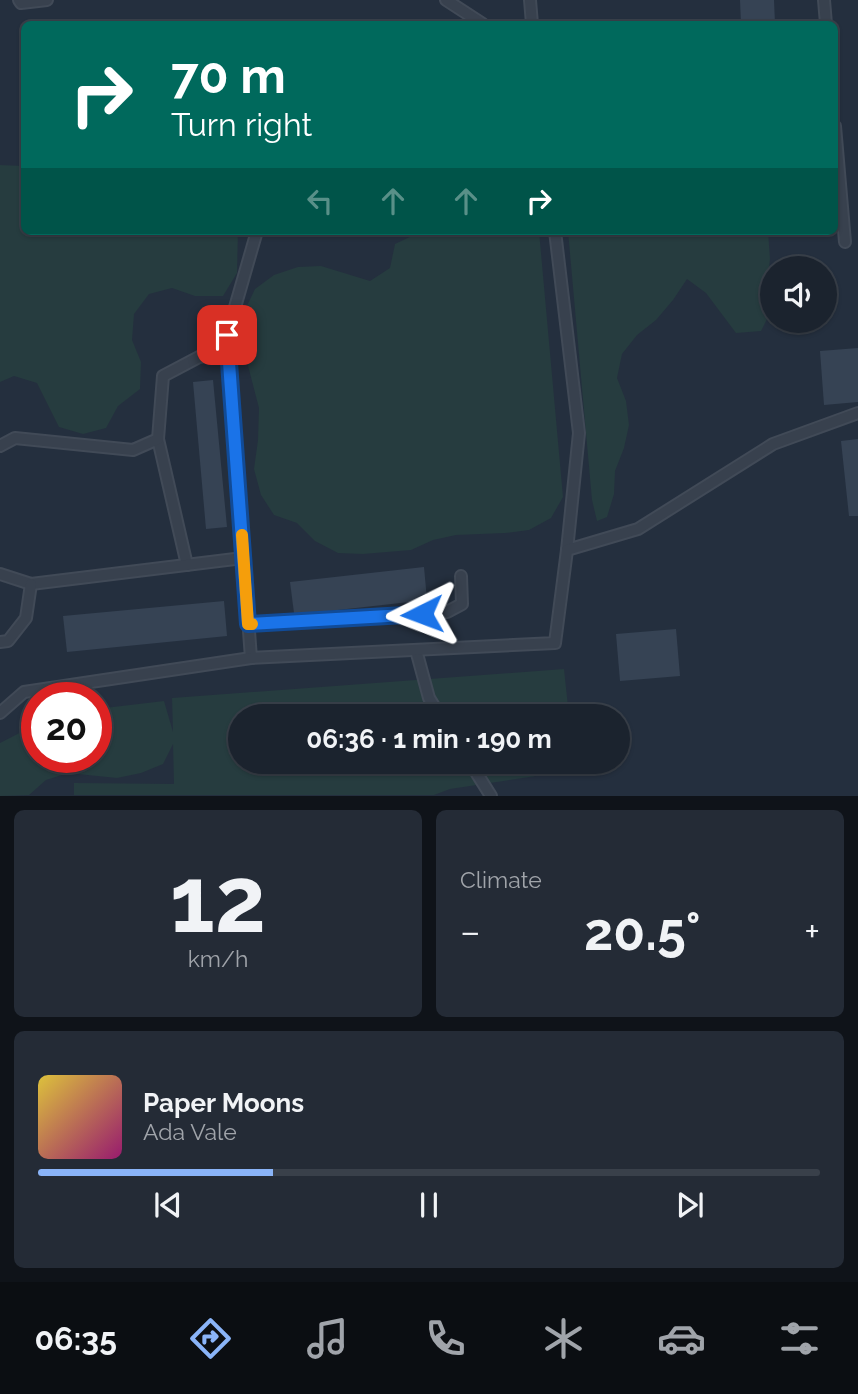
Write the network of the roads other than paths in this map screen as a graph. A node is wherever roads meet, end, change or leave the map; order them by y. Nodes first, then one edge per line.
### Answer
1 (19, 0) edge
2 (47, 0) edge
3 (446, 0) edge
4 (530, 0) edge
5 (824, 0) edge
6 (478, 21) edge
7 (532, 21) edge
8 (826, 21) edge
9 (838, 161) edge
10 (256, 235) edge
11 (555, 235) edge
12 (845, 242) dead end
13 (228, 352) junction
14 (858, 413) edge
15 (158, 439) junction
16 (0, 446) edge
17 (567, 550) junction
18 (243, 558) junction
19 (187, 565) junction
20 (0, 574) edge
21 (461, 576) dead end
22 (31, 584) junction
23 (248, 624) junction
24 (0, 642) edge
25 (416, 650) junction
26 (251, 658) junction
27 (433, 704) edge
28 (0, 713) edge
29 (477, 774) edge
30 (491, 796) edge

1 - 2 lane
3 - 6 lane
4 - 7 lane
5 - 8 lane
9 - 12 lane
10 - 13 lane
11 - 17 lane
13 - 15 lane
13 - 18 lane
14 - 17 lane
15 - 16 lane
15 - 19 lane
17 - 25 lane
18 - 19 lane
18 - 23 lane
19 - 22 lane
20 - 22 lane
21 - 23 lane
22 - 24 lane
23 - 26 lane
25 - 26 lane
25 - 27 lane
26 - 28 lane
29 - 30 lane

